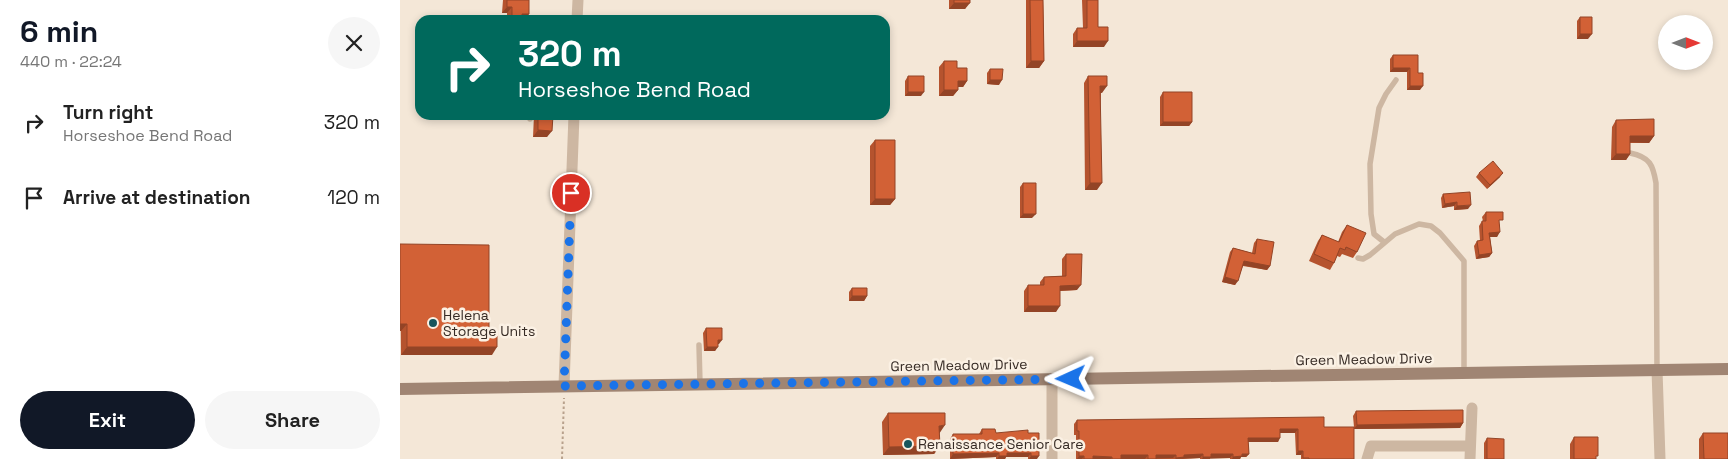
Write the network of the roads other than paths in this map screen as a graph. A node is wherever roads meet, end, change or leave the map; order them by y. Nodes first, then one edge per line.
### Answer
1 (578, 0) edge
2 (577, 15) edge
3 (1396, 80) dead end
4 (574, 120) edge
5 (1630, 153) edge
6 (1384, 242) junction
7 (1358, 258) edge
8 (699, 345) dead end
9 (1728, 369) edge
10 (1657, 370) junction
11 (1464, 372) junction
12 (1052, 379) junction
13 (700, 384) junction
14 (564, 386) junction
15 (400, 389) edge
16 (1472, 408) dead end
17 (1470, 446) junction
18 (1052, 459) edge
19 (1367, 459) edge
20 (1470, 459) edge
21 (1660, 459) edge

1 - 2 street
3 - 6 lane
4 - 14 street
5 - 10 lane
6 - 7 lane
6 - 11 lane
8 - 13 lane
9 - 10 main road, Green Meadow Drive
10 - 11 main road, Green Meadow Drive
10 - 21 street
11 - 12 main road, Green Meadow Drive
12 - 13 main road, Green Meadow Drive
12 - 18 street
13 - 14 main road, Green Meadow Drive
14 - 15 main road, Green Meadow Drive
16 - 17 street
17 - 19 street
17 - 20 street

